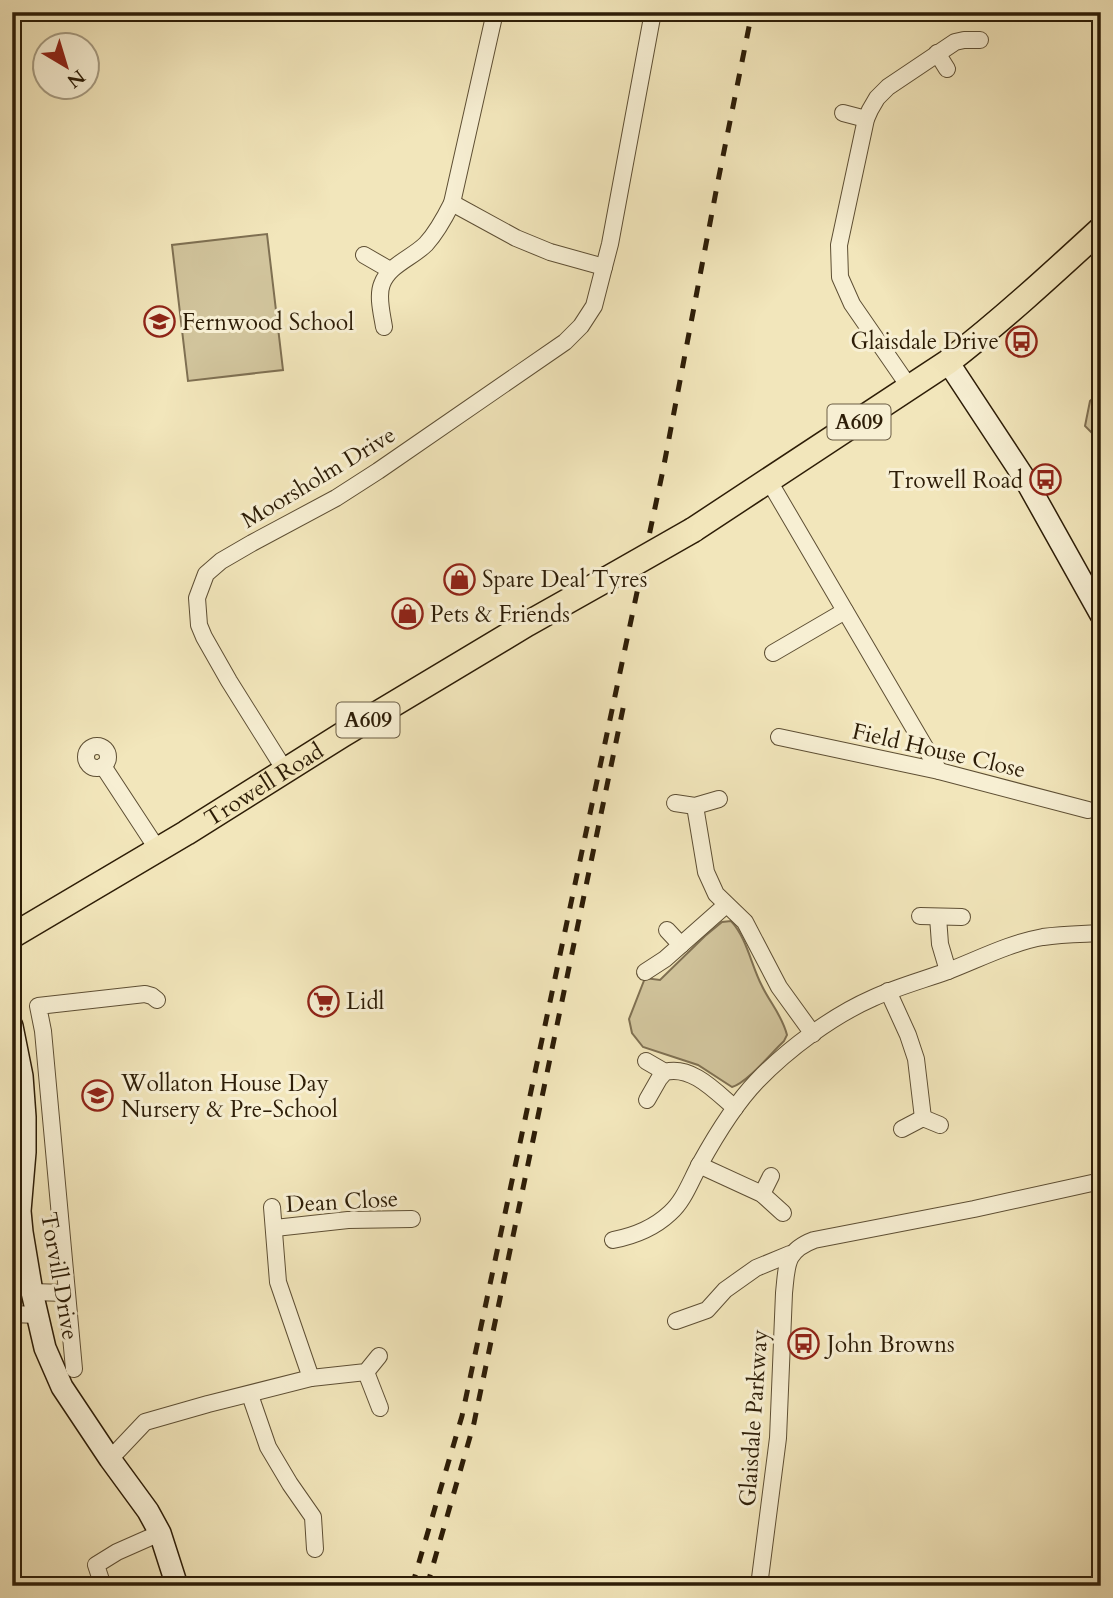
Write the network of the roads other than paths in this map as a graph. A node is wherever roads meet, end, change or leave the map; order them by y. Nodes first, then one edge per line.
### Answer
1 (495, 12) edge
2 (653, 12) edge
3 (980, 40) dead end
4 (937, 53) junction
5 (947, 69) dead end
6 (843, 113) dead end
7 (866, 118) junction
8 (452, 202) junction
9 (1101, 229) edge
10 (364, 255) dead end
11 (604, 267) junction
12 (390, 270) junction
13 (384, 327) dead end
14 (948, 362) junction
15 (910, 388) junction
16 (769, 481) junction
17 (845, 611) junction
18 (1101, 615) edge
19 (773, 653) dead end
20 (779, 737) dead end
21 (103, 765) dead end
22 (939, 771) junction
23 (286, 772) junction
24 (719, 799) dead end
25 (675, 803) dead end
26 (695, 806) junction
27 (1088, 810) dead end
28 (158, 850) junction
29 (726, 905) junction
30 (920, 916) dead end
31 (962, 917) dead end
32 (938, 918) junction
33 (667, 930) dead end
34 (1101, 933) edge
35 (12, 936) edge
36 (681, 945) junction
37 (948, 971) junction
38 (645, 972) dead end
39 (888, 991) junction
40 (155, 994) dead end
41 (12, 1027) edge
42 (813, 1034) junction
43 (45, 1051) junction
44 (18, 1054) junction
45 (646, 1061) dead end
46 (665, 1072) junction
47 (647, 1100) dead end
48 (736, 1108) junction
49 (923, 1118) junction
50 (940, 1125) dead end
51 (902, 1129) dead end
52 (19, 1151) edge
53 (699, 1165) junction
54 (771, 1176) dead end
55 (1101, 1181) edge
56 (762, 1194) junction
57 (272, 1207) dead end
58 (16, 1210) edge
59 (783, 1213) dead end
60 (412, 1219) dead end
61 (275, 1228) junction
62 (613, 1240) dead end
63 (790, 1254) junction
64 (32, 1292) junction
65 (66, 1293) junction
66 (12, 1314) edge
67 (37, 1315) junction
68 (676, 1321) dead end
69 (379, 1356) dead end
70 (74, 1369) dead end
71 (366, 1371) junction
72 (312, 1378) junction
73 (250, 1395) junction
74 (380, 1408) dead end
75 (110, 1459) junction
76 (160, 1533) junction
77 (315, 1549) dead end
78 (103, 1586) edge
79 (177, 1586) edge
80 (759, 1586) edge

1 - 8 street
2 - 11 street, Moorsholm Drive
3 - 4 street
4 - 5 street
4 - 7 street
6 - 7 street
7 - 15 street
8 - 11 street
8 - 12 street
9 - 14 main road, Trowell Road / A609
10 - 12 street
11 - 23 street, Moorsholm Drive
12 - 13 street
14 - 15 main road, Trowell Road / A609
14 - 18 street
15 - 16 main road, Trowell Road / A609
16 - 17 street
16 - 23 main road, Trowell Road / A609, bridge
17 - 19 street
17 - 22 street
20 - 22 street, Field House Close
21 - 28 street
22 - 27 street, Field House Close
23 - 28 main road, Trowell Road / A609
24 - 26 street
25 - 26 street
26 - 29 street
28 - 35 main road, Trowell Road / A609
29 - 36 street
29 - 42 street
30 - 32 street
31 - 32 street
32 - 37 street
33 - 36 street
34 - 37 street
36 - 38 street
37 - 39 street
39 - 42 street
39 - 49 street
40 - 43 street
41 - 44 street, Torvill Drive
42 - 48 street
43 - 44 street
43 - 65 street
44 - 52 street, Torvill Drive
45 - 46 street
46 - 47 street
46 - 48 street
48 - 53 street
49 - 50 street
49 - 51 street
52 - 58 street, Torvill Drive
53 - 56 street
53 - 62 street
54 - 56 street
55 - 63 street
56 - 59 street
57 - 61 street, Dean Close
58 - 64 street, Torvill Drive
60 - 61 street, Dean Close
61 - 72 street, Dean Close
63 - 68 street
63 - 80 street, Glaisdale Parkway
64 - 65 street
64 - 67 street, Torvill Drive
65 - 70 street
66 - 67 street
67 - 75 street, Torvill Drive
69 - 71 street
71 - 72 street
71 - 74 street
72 - 73 street
73 - 75 street
73 - 77 street
75 - 76 street, Torvill Drive
76 - 78 street
76 - 79 street, Torvill Drive

